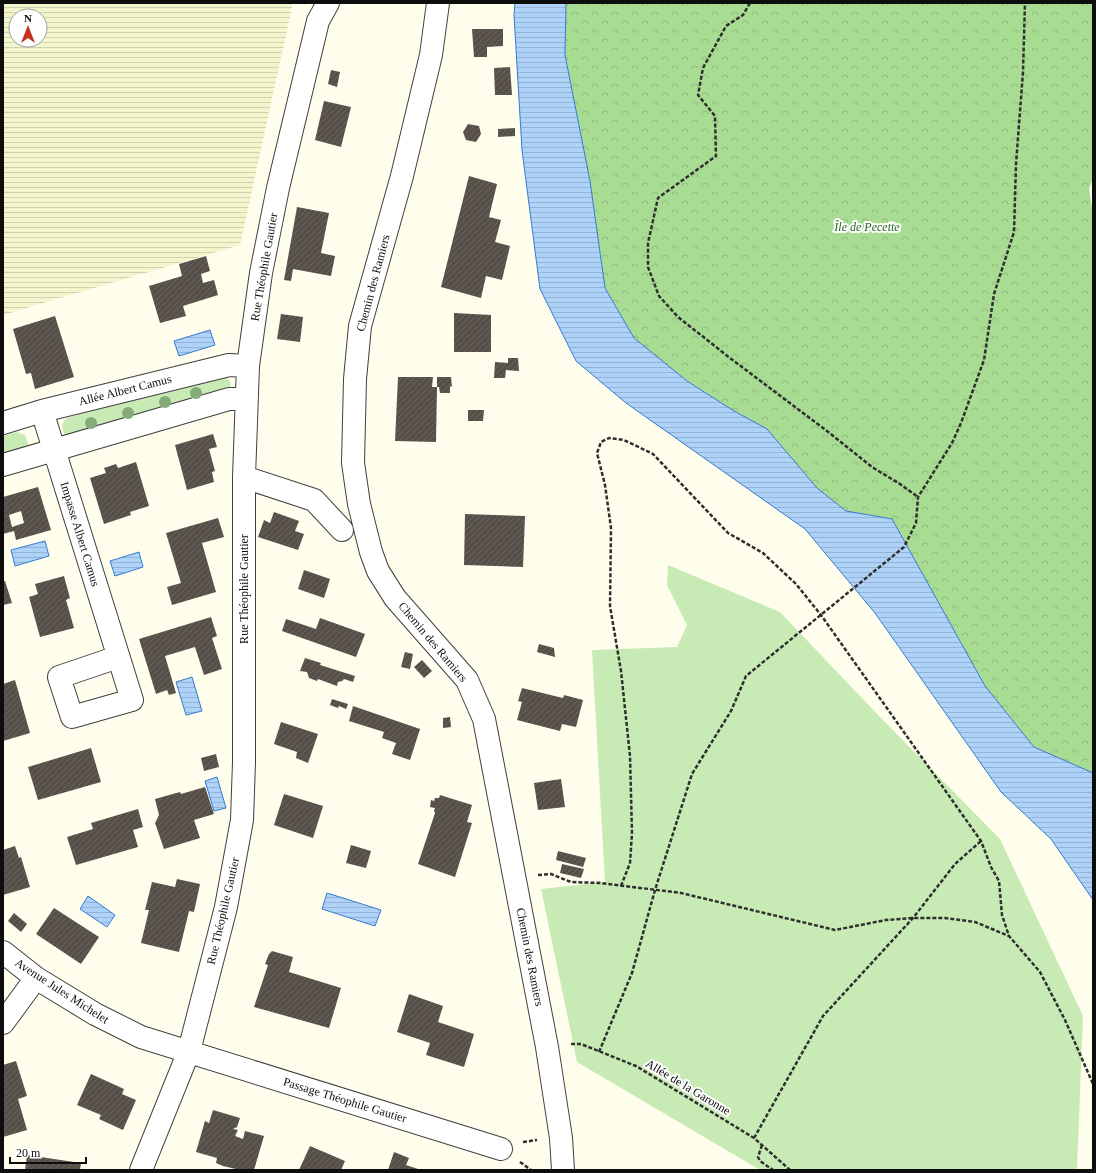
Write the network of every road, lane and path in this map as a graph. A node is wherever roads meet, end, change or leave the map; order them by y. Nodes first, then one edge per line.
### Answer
1 (328, 3) edge
2 (438, 3) edge
3 (750, 3) edge
4 (1025, 3) edge
5 (248, 366) junction
6 (246, 399) junction
7 (42, 411) junction
8 (3, 423) edge
9 (53, 450) junction
10 (3, 465) edge
11 (244, 477) junction
12 (918, 497) junction
13 (342, 530) dead end
14 (821, 615) junction
15 (118, 657) dead end
16 (981, 841) junction
17 (516, 879) junction
18 (621, 886) junction
19 (655, 890) junction
20 (913, 918) junction
21 (1009, 936) junction
22 (3, 952) edge
23 (36, 978) junction
24 (3, 1023) edge
25 (565, 1044) dead end
26 (189, 1051) junction
27 (599, 1052) junction
28 (1093, 1084) edge
29 (562, 1138) junction
30 (754, 1138) junction
31 (762, 1145) junction
32 (501, 1149) joint
33 (141, 1170) edge
34 (563, 1170) edge
35 (773, 1170) edge
36 (790, 1170) edge

1 - 5 street, Rue Théophile Gautier
2 - 17 street, Chemin des Ramiers
3 - 12 path
4 - 12 path
5 - 6 street, Rue Théophile Gautier
5 - 7 street, Allée Albert Camus
6 - 9 street
6 - 11 street, Rue Théophile Gautier
7 - 8 street, Allée Albert Camus
7 - 9 street, Impasse Albert Camus
9 - 10 street
9 - 15 street, Impasse Albert Camus
11 - 13 street
11 - 26 street, Rue Théophile Gautier
12 - 14 path
14 - 16 path
14 - 18 path
14 - 19 path
16 - 20 path
16 - 21 path
17 - 18 path
17 - 29 street, Chemin des Ramiers
18 - 19 path
19 - 20 path
19 - 27 path
20 - 21 path
20 - 30 path
21 - 28 path
22 - 23 street, Avenue Jules Michelet
23 - 24 street
23 - 26 street, Avenue Jules Michelet
25 - 27 path, Allée de la Garonne
26 - 32 street, Passage Théophile Gautier
26 - 33 street, Rue Théophile Gautier
27 - 30 path, Allée de la Garonne
29 - 32 path
29 - 34 street, Chemin des Ramiers
30 - 31 path, Allée de la Garonne
31 - 35 path
31 - 36 path, Allée de la Garonne

